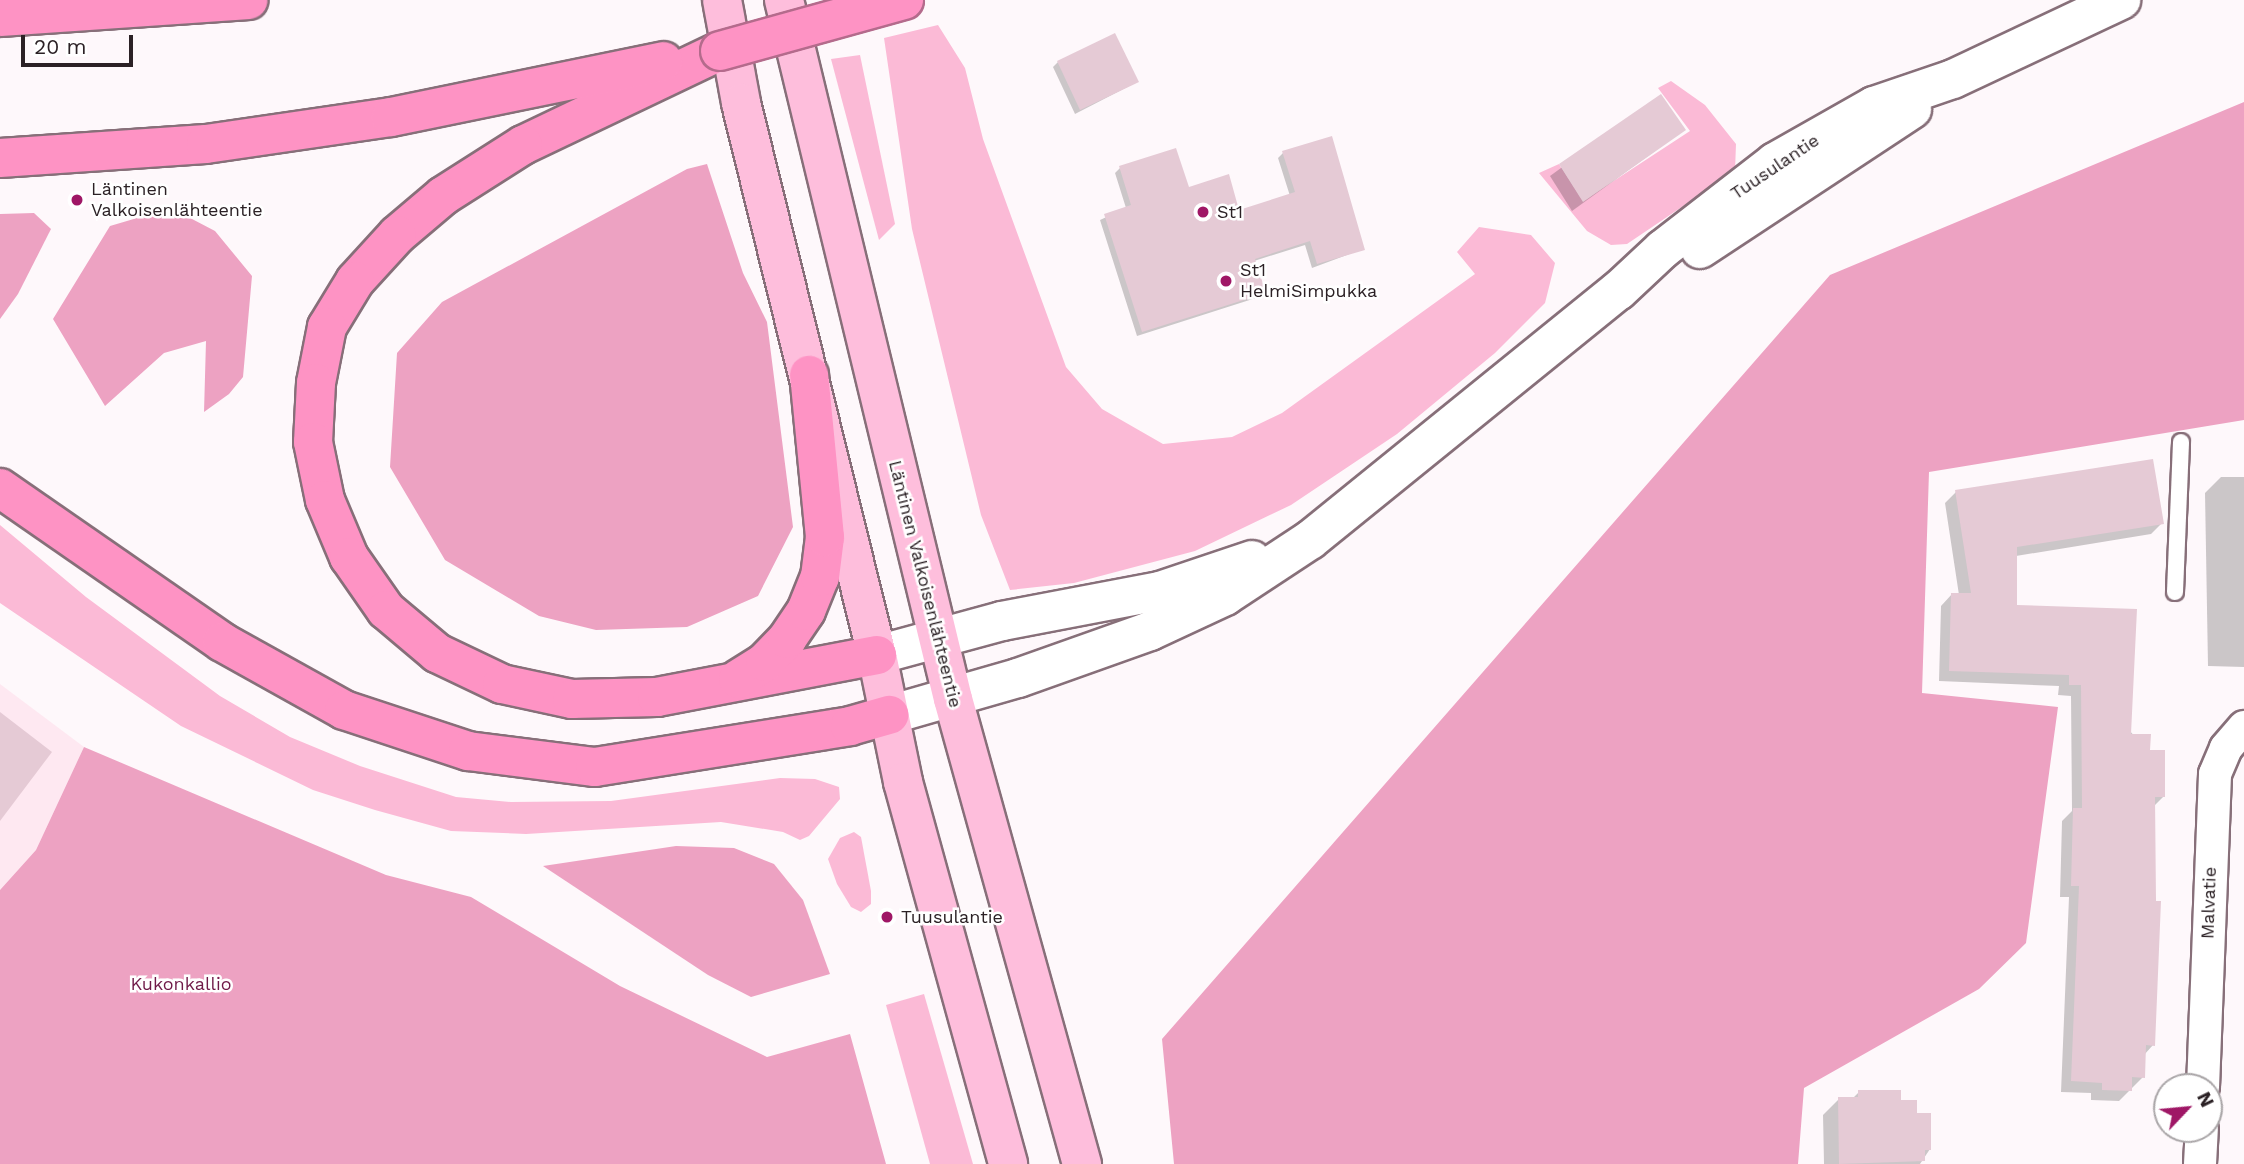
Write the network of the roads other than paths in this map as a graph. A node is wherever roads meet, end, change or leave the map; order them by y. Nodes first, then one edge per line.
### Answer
1 (248, 0) edge
2 (722, 0) edge
3 (784, 0) edge
4 (904, 0) edge
5 (2122, 0) edge
6 (0, 17) edge
7 (630, 80) junction
8 (0, 158) edge
9 (809, 375) junction
10 (2181, 442) dead end
11 (0, 488) edge
12 (1310, 540) junction
13 (2175, 592) dead end
14 (939, 639) junction
15 (877, 655) junction
16 (732, 683) junction
17 (953, 699) junction
18 (889, 715) junction
19 (2244, 727) edge
20 (2204, 1073) edge
21 (2201, 1143) edge
22 (1008, 1164) edge
23 (1082, 1164) edge
24 (2200, 1164) edge

1 - 6 highway
2 - 9 main road
3 - 14 main road, Läntinen Valkoisenlähteentie
4 - 7 highway, bridge
5 - 12 main road, Tuusulantie
7 - 8 highway
7 - 16 highway
9 - 15 main road
9 - 16 highway
10 - 13 lane
11 - 18 highway
12 - 14 main road, Tuusulantie
12 - 17 main road, Tuusulantie
14 - 15 main road, Tuusulantie
14 - 17 main road, Läntinen Valkoisenlähteentie
15 - 16 highway
15 - 18 main road
17 - 18 main road, Tuusulantie
17 - 23 main road, Läntinen Valkoisenlähteentie
18 - 22 main road
19 - 20 street, Malvatie
21 - 24 street

